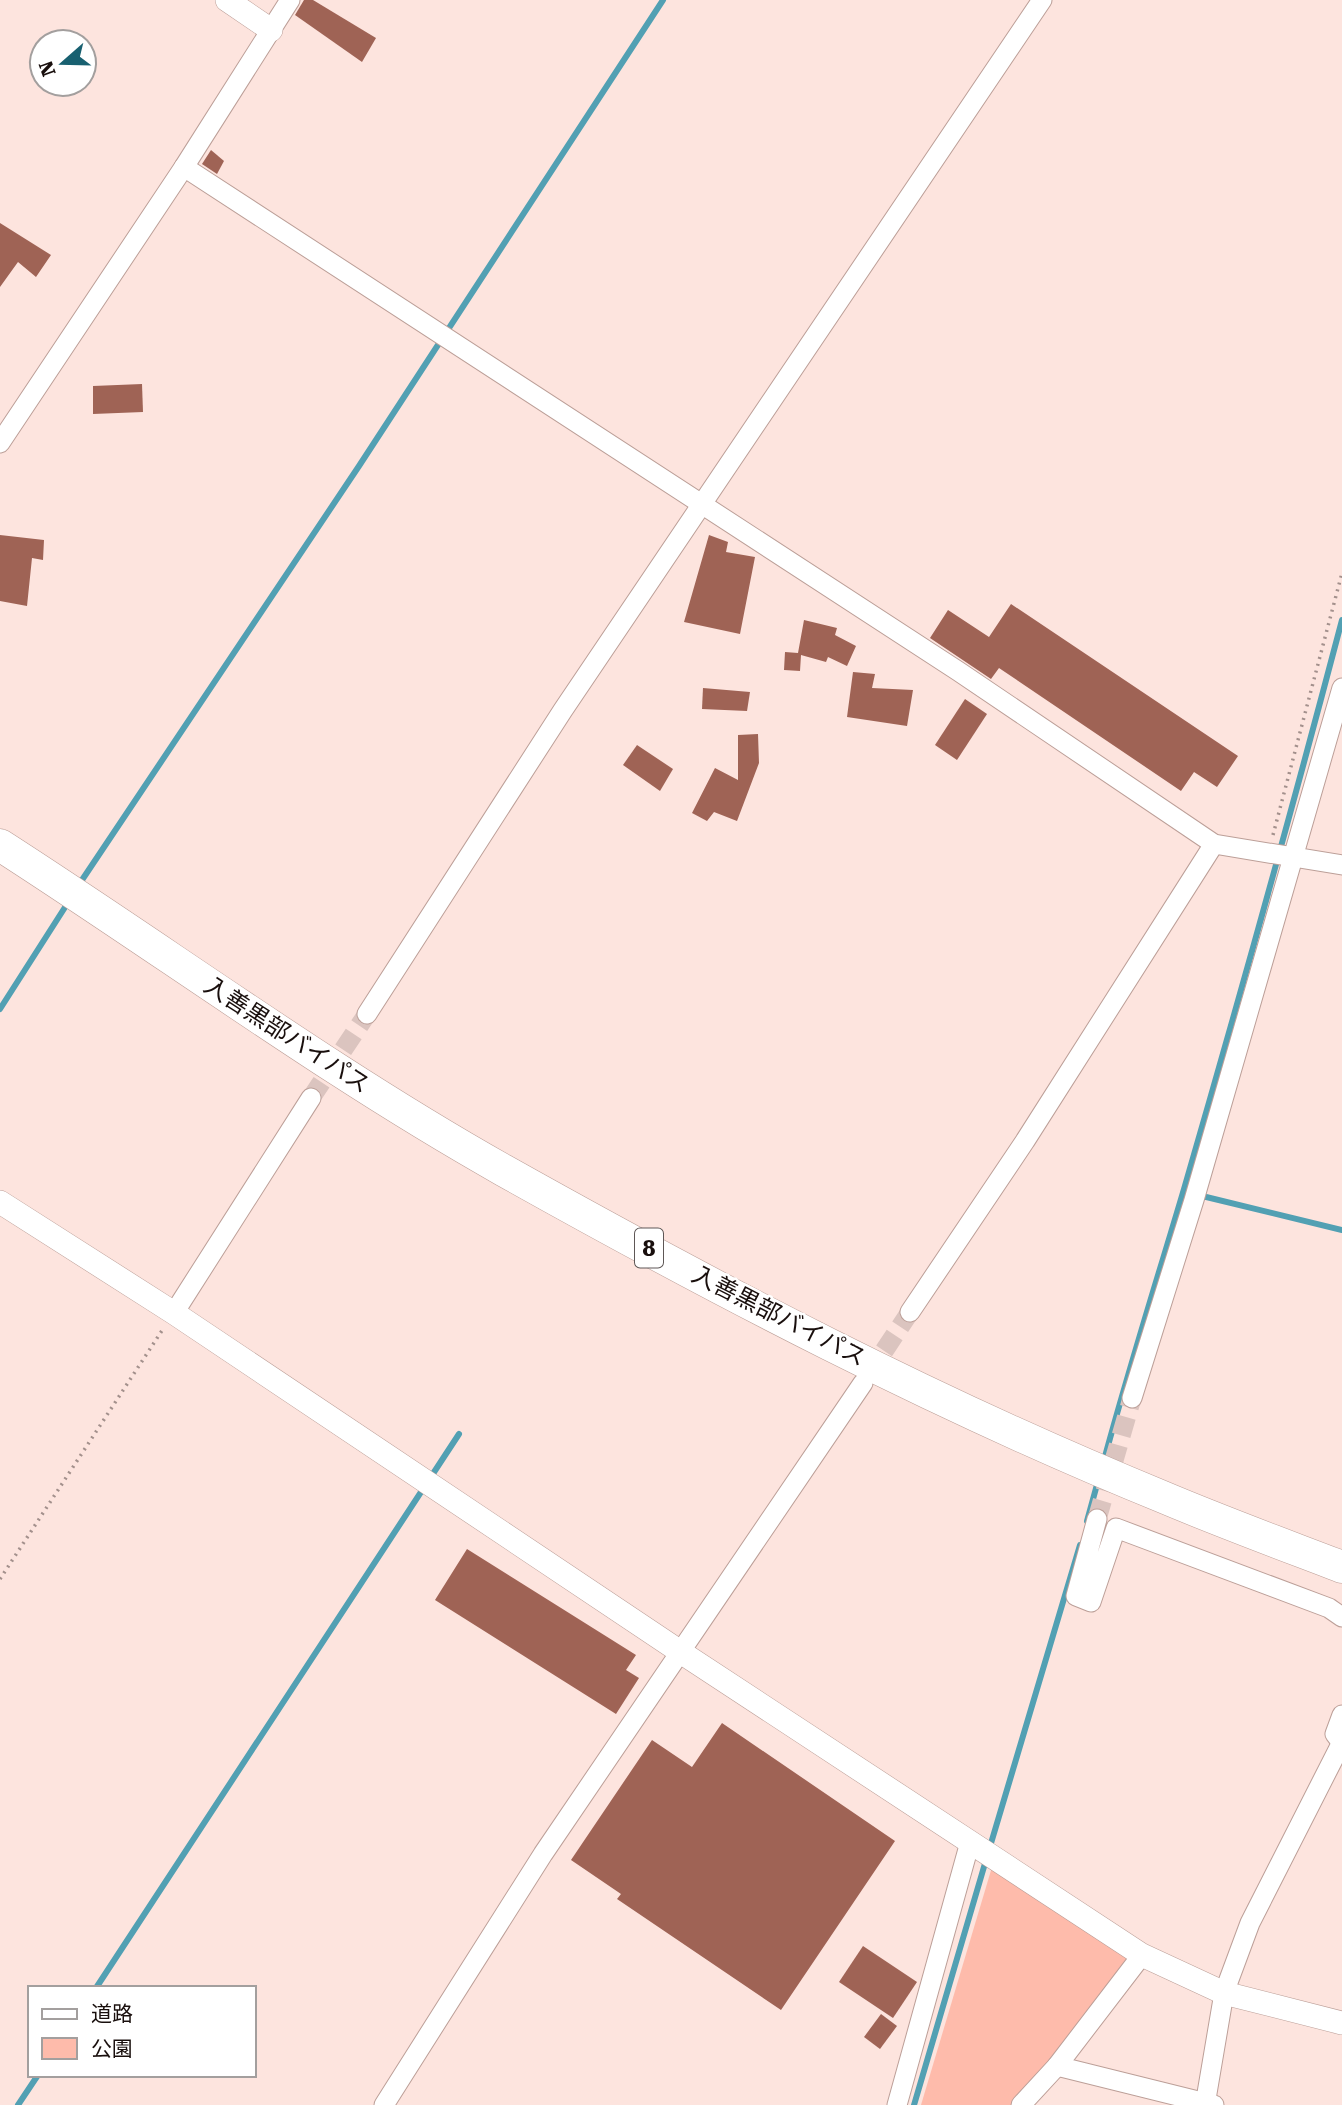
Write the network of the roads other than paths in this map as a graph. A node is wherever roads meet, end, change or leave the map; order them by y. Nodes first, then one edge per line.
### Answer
1 (227, 0) edge
2 (290, 0) edge
3 (1042, 0) edge
4 (271, 30) junction
5 (184, 167) junction
6 (0, 443) edge
7 (701, 503) junction
8 (1342, 688) edge
9 (1214, 844) junction
10 (0, 845) edge
11 (1294, 857) junction
12 (1342, 865) edge
13 (367, 1014) tunnel mouth
14 (311, 1098) tunnel mouth
15 (0, 1202) edge
16 (910, 1312) tunnel mouth
17 (174, 1313) junction
18 (863, 1383) tunnel mouth
19 (1132, 1398) tunnel mouth
20 (1097, 1519) tunnel mouth
21 (1342, 1567) edge
22 (1342, 1617) edge
23 (679, 1651) junction
24 (1342, 1715) edge
25 (1342, 1743) edge
26 (970, 1842) junction
27 (1142, 1955) junction
28 (1224, 1993) junction
29 (1342, 2023) edge
30 (1057, 2066) junction
31 (1208, 2104) edge
32 (384, 2105) edge
33 (897, 2105) edge
34 (1021, 2105) edge

1 - 4 street
2 - 4 street
3 - 7 street
4 - 5 street
5 - 6 street
5 - 7 street
7 - 9 street
7 - 13 street
8 - 11 street
9 - 11 street
9 - 16 street
10 - 21 highway, 入善黒部バイパス / 8
11 - 12 street
11 - 19 street
14 - 17 street
15 - 17 street
17 - 23 street
18 - 23 street
20 - 22 street
23 - 26 street
23 - 32 street
24 - 25 street
25 - 28 street
26 - 27 street
26 - 33 street
27 - 28 street
27 - 30 street
28 - 29 street
28 - 31 street
30 - 31 street
30 - 34 street

